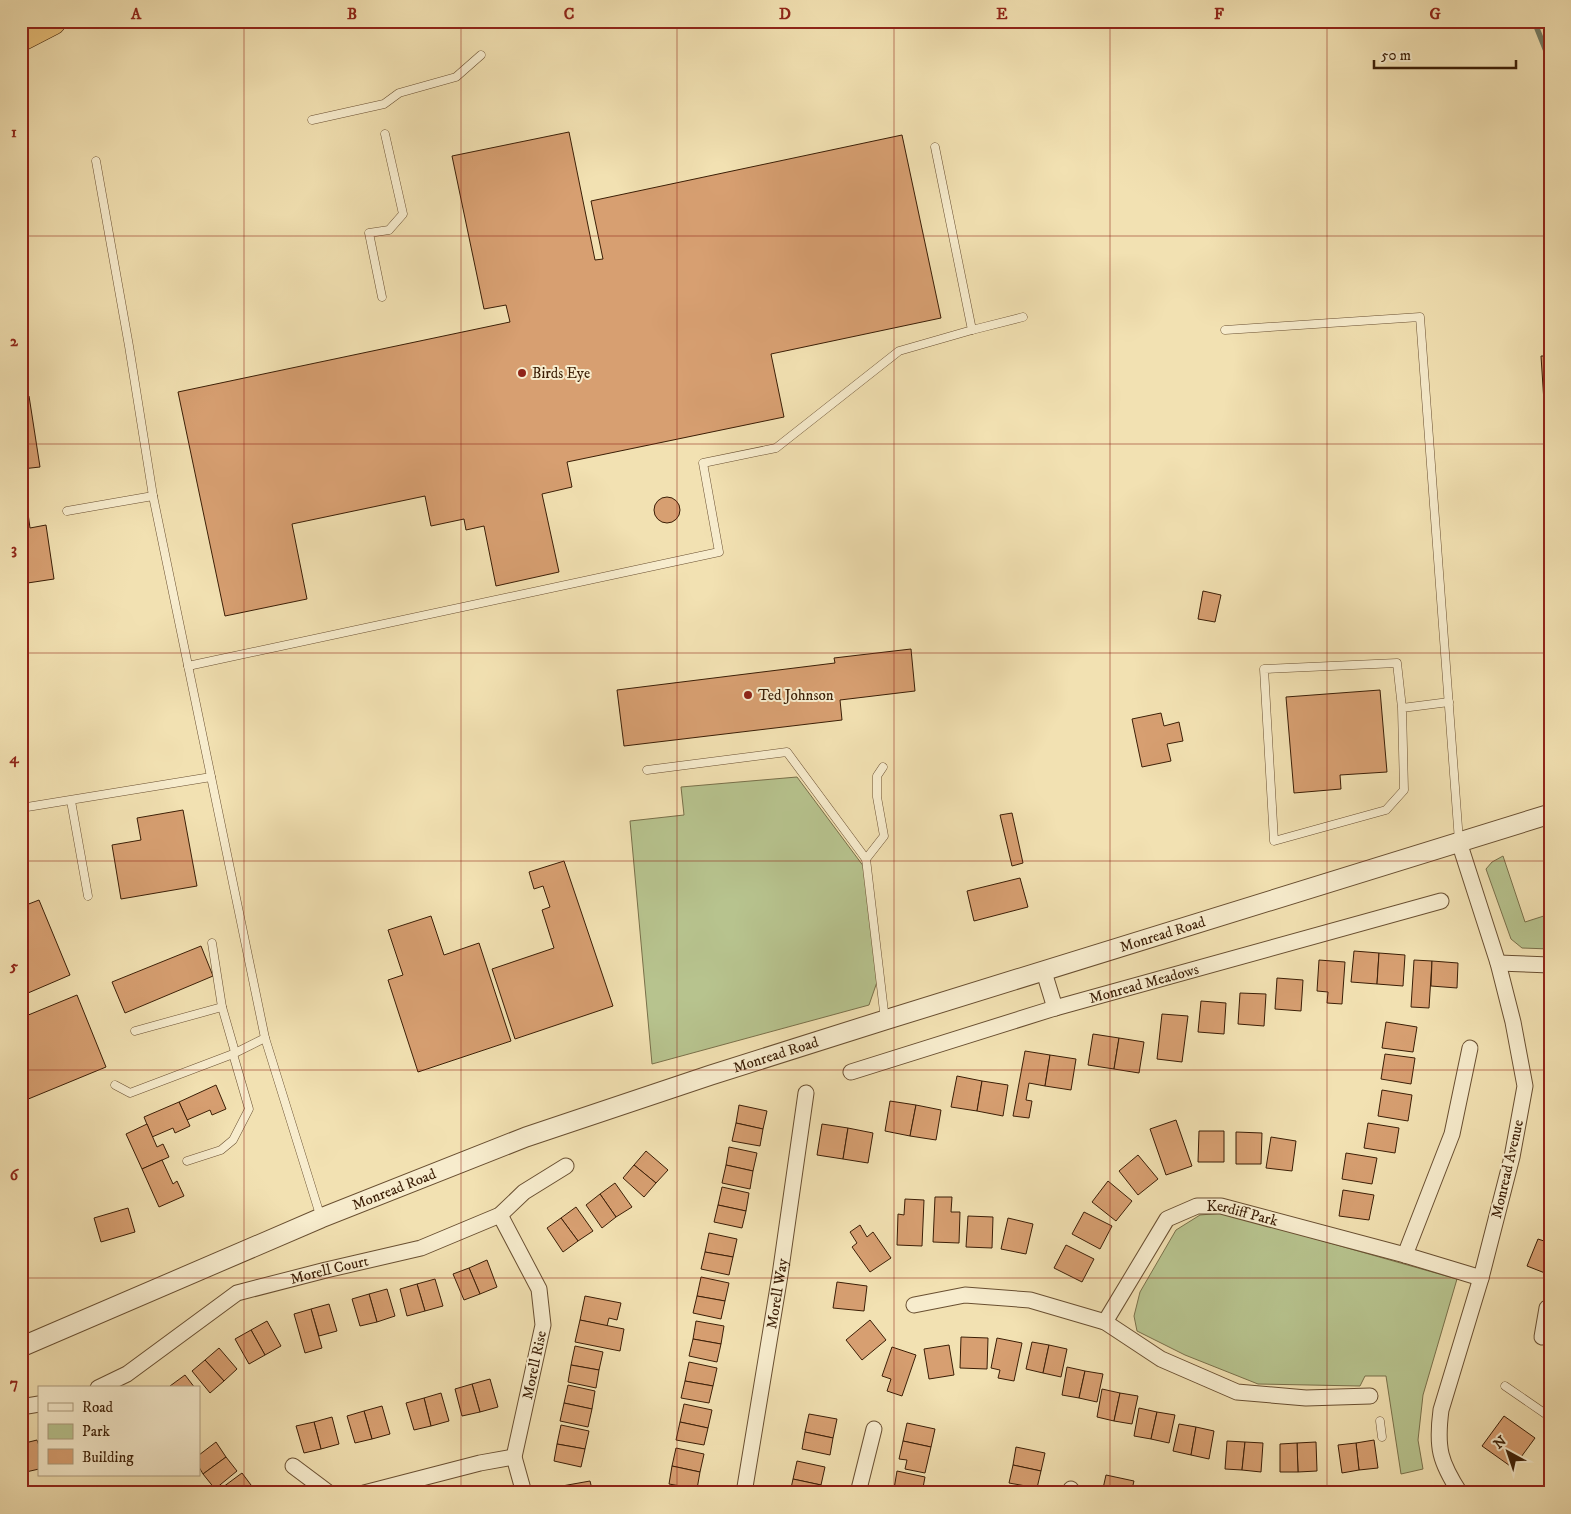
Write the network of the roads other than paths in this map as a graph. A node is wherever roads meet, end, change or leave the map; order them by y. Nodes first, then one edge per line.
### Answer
1 (52, 21) edge
2 (21, 37) edge
3 (481, 55) dead end
4 (312, 120) dead end
5 (385, 134) dead end
6 (934, 147) dead end
7 (96, 161) dead end
8 (382, 297) dead end
9 (1024, 317) dead end
10 (972, 330) junction
11 (1226, 330) dead end
12 (153, 496) junction
13 (67, 511) dead end
14 (188, 666) junction
15 (1449, 702) junction
16 (1402, 708) junction
17 (883, 767) dead end
18 (647, 770) dead end
19 (211, 777) junction
20 (71, 801) junction
21 (21, 808) edge
22 (1550, 814) edge
23 (1459, 842) junction
24 (866, 859) junction
25 (88, 896) dead end
26 (1441, 901) dead end
27 (212, 943) dead end
28 (1498, 963) junction
29 (1550, 965) edge
30 (1044, 972) junction
31 (222, 1007) junction
32 (1055, 1008) junction
33 (885, 1020) junction
34 (135, 1031) dead end
35 (265, 1038) junction
36 (1470, 1048) dead end
37 (234, 1053) junction
38 (851, 1072) dead end
39 (115, 1085) dead end
40 (806, 1093) dead end
41 (187, 1161) dead end
42 (566, 1166) dead end
43 (500, 1215) junction
44 (321, 1218) junction
45 (1405, 1255) junction
46 (1482, 1278) junction
47 (914, 1304) dead end
48 (1550, 1308) edge
49 (1104, 1322) junction
50 (1542, 1337) dead end
51 (21, 1347) edge
52 (102, 1386) edge
53 (1505, 1386) dead end
54 (1370, 1396) dead end
55 (38, 1404) edge
56 (22, 1405) edge
57 (1550, 1417) edge
58 (1380, 1421) dead end
59 (874, 1429) dead end
60 (1382, 1436) dead end
61 (514, 1457) junction
62 (293, 1466) dead end
63 (329, 1493) edge
64 (364, 1493) edge
65 (524, 1493) edge
66 (744, 1493) edge
67 (858, 1493) edge
68 (1460, 1493) edge

1 - 2 highway
3 - 4 lane
5 - 8 lane
6 - 10 lane
7 - 12 lane
9 - 10 lane
10 - 14 lane
11 - 15 lane
12 - 13 lane
12 - 14 lane
14 - 19 lane
15 - 16 lane
15 - 23 lane
16 - 16 lane
17 - 24 lane
18 - 24 lane
19 - 20 lane
19 - 35 lane
20 - 21 lane
20 - 25 lane
22 - 23 street, Monread Road
23 - 28 street, Monread Avenue
23 - 30 street, Monread Road
24 - 33 lane
26 - 32 street, Monread Meadows
27 - 31 lane
28 - 29 street
28 - 46 street, Monread Avenue
30 - 32 street
30 - 33 street, Monread Road
31 - 34 lane
31 - 37 lane
32 - 38 street, Monread Meadows
33 - 44 street, Monread Road
35 - 37 lane
35 - 44 lane
36 - 45 street
37 - 39 lane
37 - 41 lane
40 - 66 street, Morell Way
42 - 43 street, Morell Court
43 - 52 street, Morell Court
43 - 61 street, Morell Rise
44 - 51 street, Monread Road
45 - 46 street, Kerdiff Park
45 - 49 street, Kerdiff Park
46 - 68 street, Monread Avenue
47 - 49 street
48 - 50 street
49 - 54 street
53 - 57 lane
55 - 56 street
58 - 60 lane
59 - 67 street
61 - 64 street
61 - 65 street, Morell Rise
62 - 63 street

